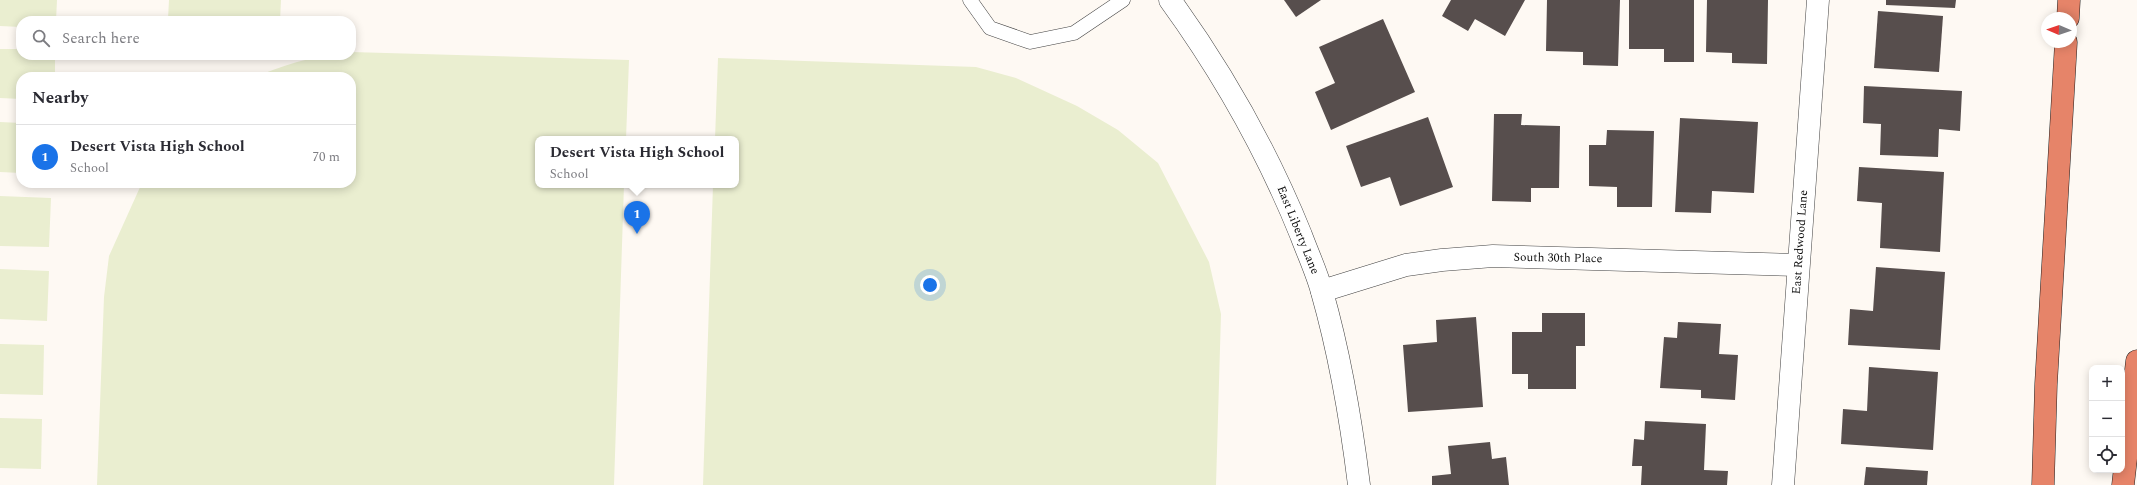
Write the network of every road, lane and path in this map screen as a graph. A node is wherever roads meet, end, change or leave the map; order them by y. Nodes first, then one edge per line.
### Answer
1 (970, 0) edge
2 (1123, 0) edge
3 (1170, 0) edge
4 (1818, 0) edge
5 (2069, 0) edge
6 (2068, 12) edge
7 (2066, 48) edge
8 (1798, 265) junction
9 (1322, 291) junction
10 (2137, 361) edge
11 (1359, 485) edge
12 (1783, 485) edge
13 (2043, 485) edge
14 (2123, 485) edge

1 - 2 lane
3 - 9 street, East Liberty Lane
4 - 8 street, East Redwood Lane
5 - 6 highway
7 - 13 highway
8 - 9 street, South 30th Place
8 - 12 street, East Redwood Lane
9 - 11 street, East Liberty Lane
10 - 14 highway

